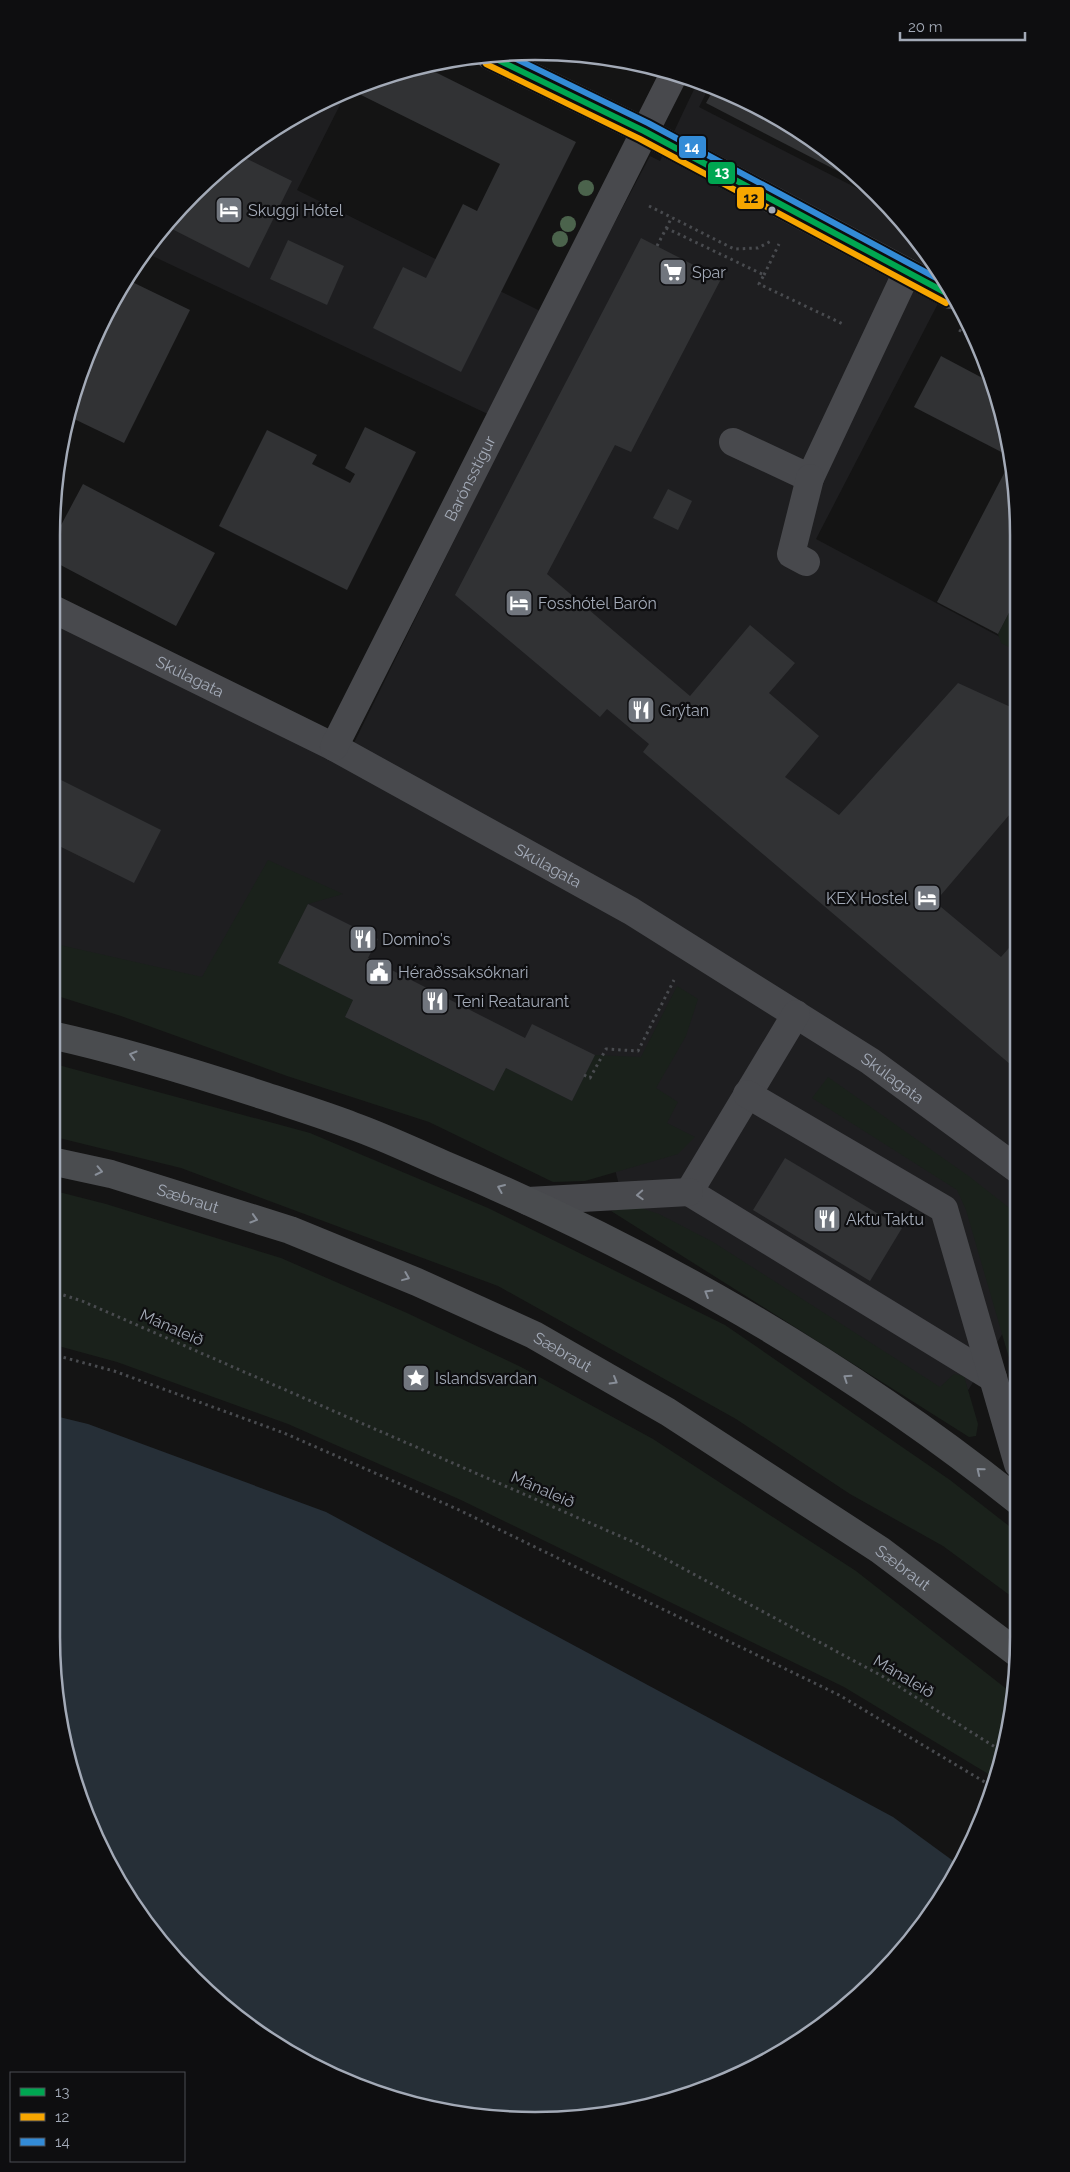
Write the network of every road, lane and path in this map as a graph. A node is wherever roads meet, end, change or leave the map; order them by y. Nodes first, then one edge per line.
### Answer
1 (501, 61) edge
2 (671, 80) edge
3 (644, 132) junction
4 (654, 209) dead end
5 (672, 217) junction
6 (666, 228) junction
7 (773, 240) dead end
8 (779, 243) dead end
9 (657, 246) dead end
10 (906, 272) junction
11 (764, 274) junction
12 (942, 291) edge
13 (847, 317) dead end
14 (733, 442) dead end
15 (810, 478) junction
16 (806, 562) dead end
17 (60, 612) edge
18 (334, 747) junction
19 (678, 973) dead end
20 (796, 1014) junction
21 (60, 1037) edge
22 (584, 1075) dead end
23 (747, 1094) junction
24 (60, 1163) edge
25 (1010, 1164) edge
26 (689, 1192) junction
27 (528, 1201) junction
28 (60, 1294) edge
29 (60, 1356) edge
30 (993, 1378) junction
31 (1010, 1436) edge
32 (1010, 1495) edge
33 (1010, 1647) edge
34 (997, 1748) edge
35 (987, 1784) edge

1 - 3 street
2 - 3 street, Barónsstígur
3 - 10 street
3 - 18 street, Barónsstígur
4 - 5 path
5 - 6 path
5 - 7 path
6 - 9 path
6 - 11 path
8 - 11 path
10 - 12 street
10 - 15 street
11 - 13 path
14 - 15 street
15 - 16 street
17 - 18 street, Skúlagata
18 - 20 street, Skúlagata
19 - 22 path
20 - 23 street
20 - 25 street, Skúlagata
27 -> 21 main road
23 - 26 street
23 - 30 street
24 -> 33 main road, Sæbraut
26 -> 27 street
26 - 30 street
32 -> 27 main road
28 - 34 path, Mánaleið
29 - 35 path
30 - 31 street

